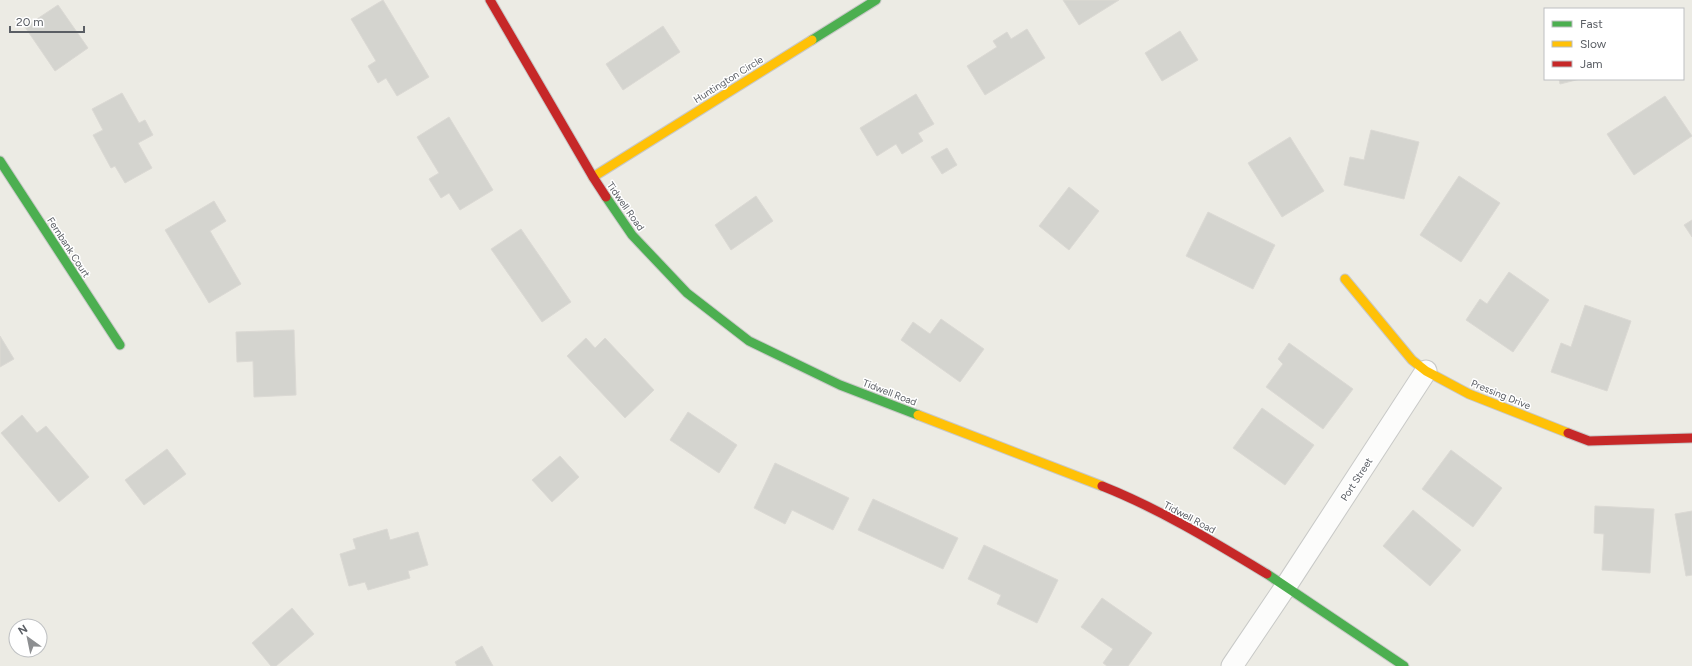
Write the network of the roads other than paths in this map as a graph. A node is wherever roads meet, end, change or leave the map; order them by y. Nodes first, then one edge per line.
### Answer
1 (490, 0) edge
2 (876, 0) edge
3 (0, 161) edge
4 (593, 177) junction
5 (1345, 279) dead end
6 (120, 345) dead end
7 (1426, 371) junction
8 (1692, 438) edge
9 (1286, 586) junction
10 (1232, 666) edge
11 (1404, 666) edge

1 - 4 street, Tidwell Road
2 - 4 street, Huntington Circle
3 - 6 street, Fernbank Court
4 - 9 street, Tidwell Road
5 - 7 street, Pressing Drive
7 - 8 street, Pressing Drive
7 - 9 street, Port Street
9 - 10 street, Port Street
9 - 11 street, Tidwell Road

